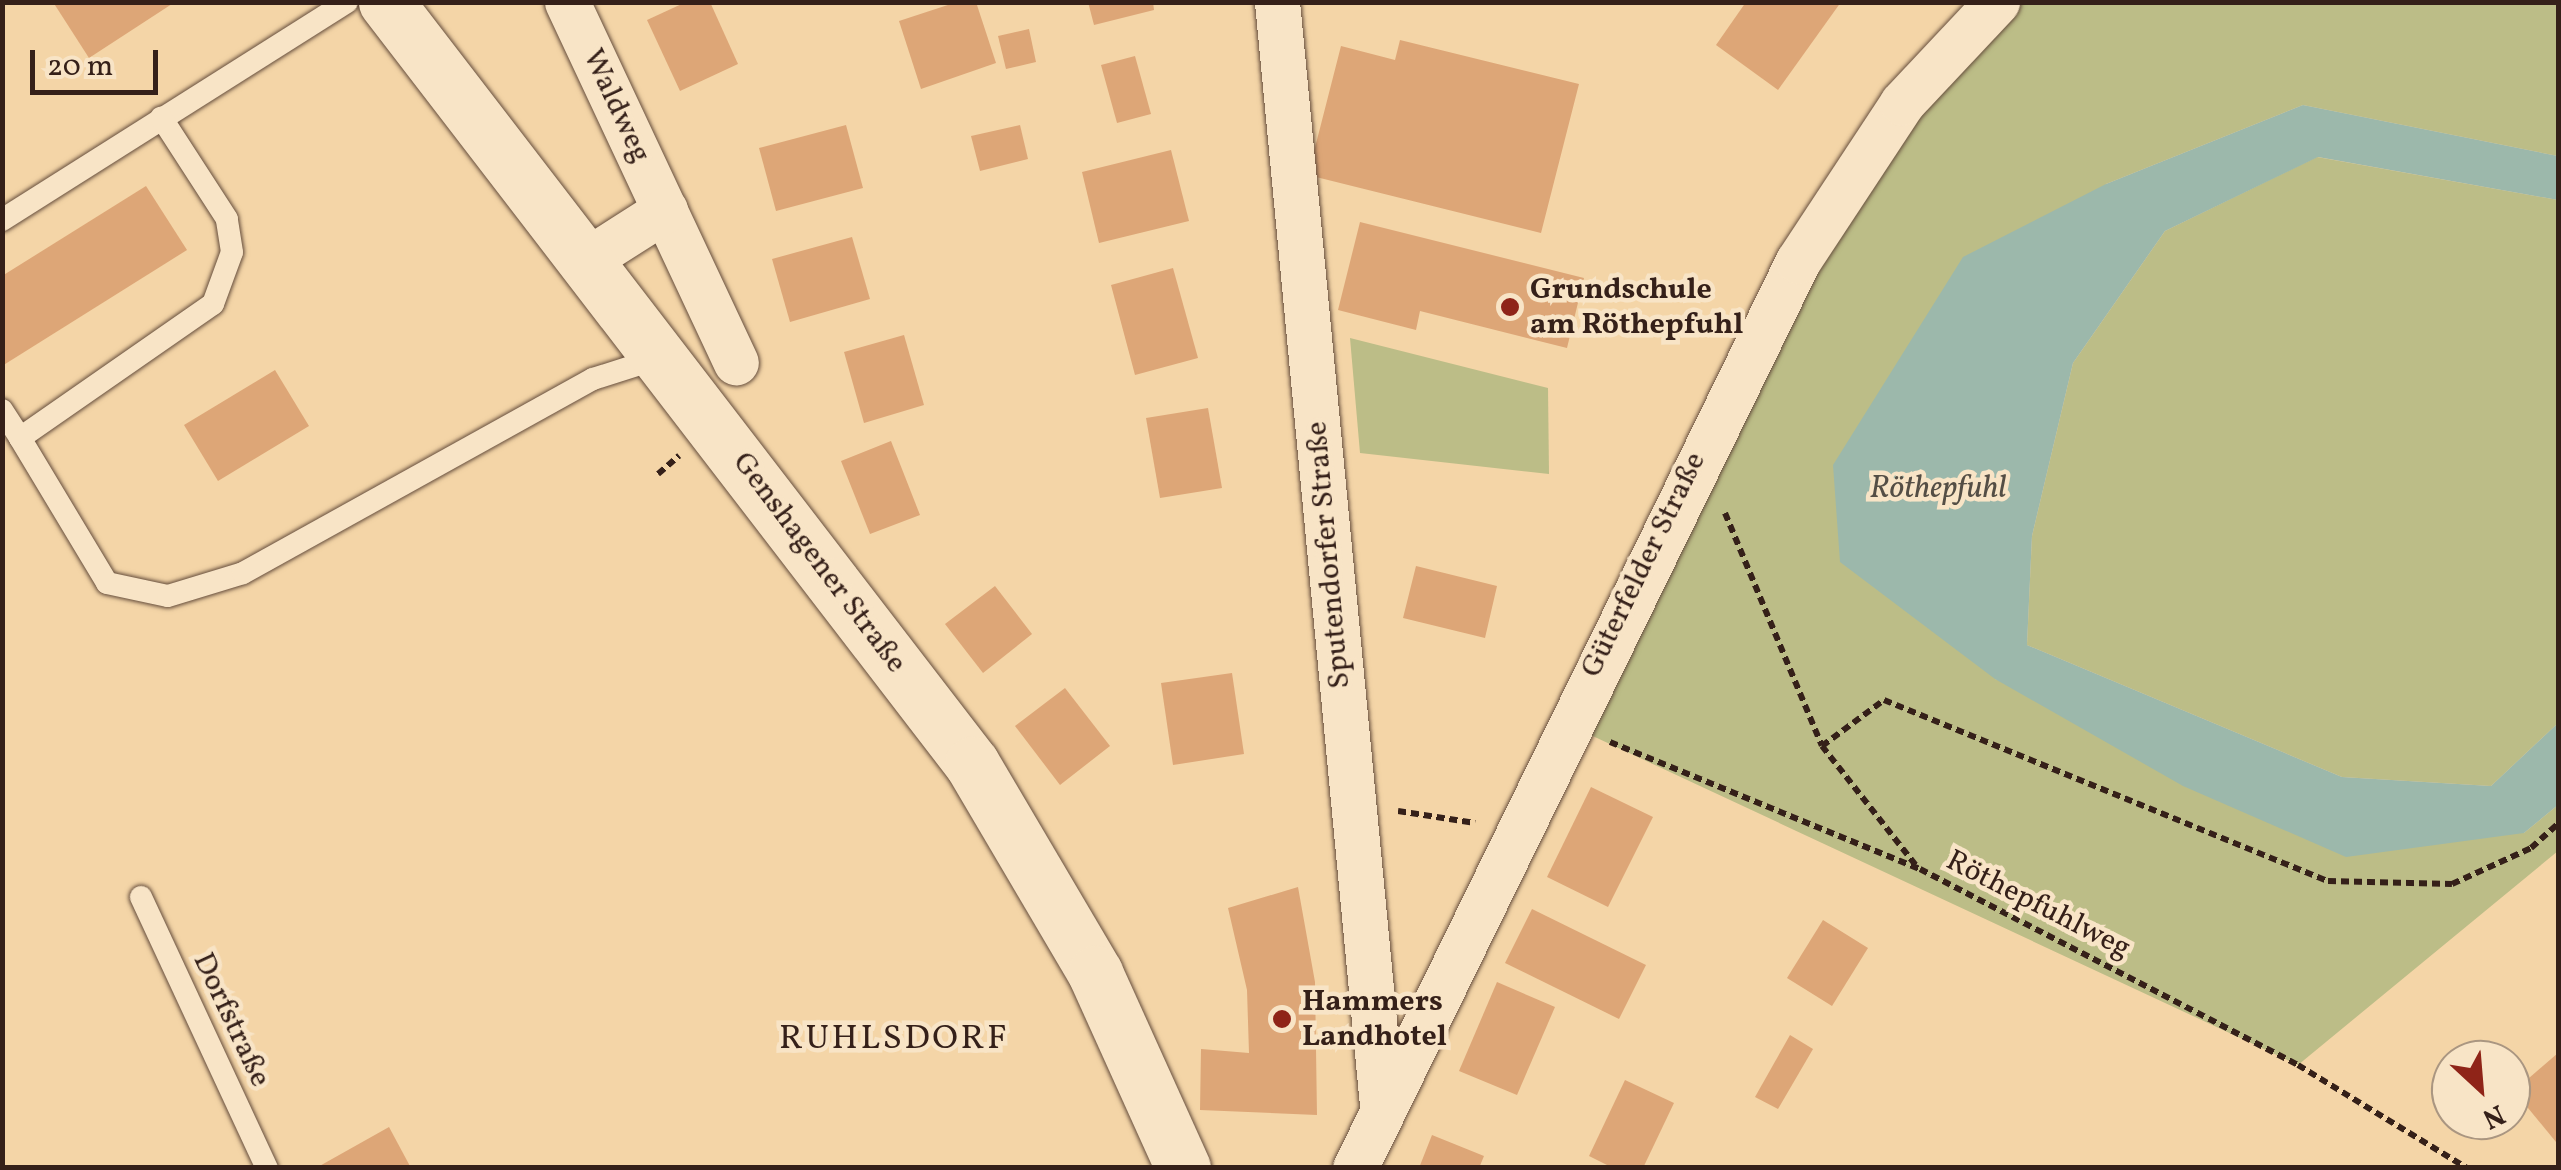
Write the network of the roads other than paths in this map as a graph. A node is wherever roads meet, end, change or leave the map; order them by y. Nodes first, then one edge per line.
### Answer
1 (347, 2) edge
2 (386, 2) edge
3 (567, 2) edge
4 (1277, 2) edge
5 (1997, 2) edge
6 (161, 117) junction
7 (665, 210) junction
8 (2, 220) edge
9 (585, 261) junction
10 (659, 358) junction
11 (736, 362) dead end
12 (2, 410) edge
13 (20, 438) junction
14 (140, 898) dead end
15 (1382, 1107) junction
16 (267, 1168) edge
17 (1183, 1168) edge
18 (1355, 1168) edge

1 - 6 lane
2 - 9 main road, Genshagener Straße
3 - 7 street, Waldweg
4 - 15 street, Sputendorfer Straße
5 - 15 street, Güterfelder Straße
6 - 8 lane
6 - 13 lane
7 - 9 street
7 - 11 street, Waldweg
9 - 10 main road, Genshagener Straße
10 - 13 lane
10 - 17 main road, Genshagener Straße
12 - 13 lane
14 - 16 lane, Dorfstraße
15 - 18 street, Güterfelder Straße

